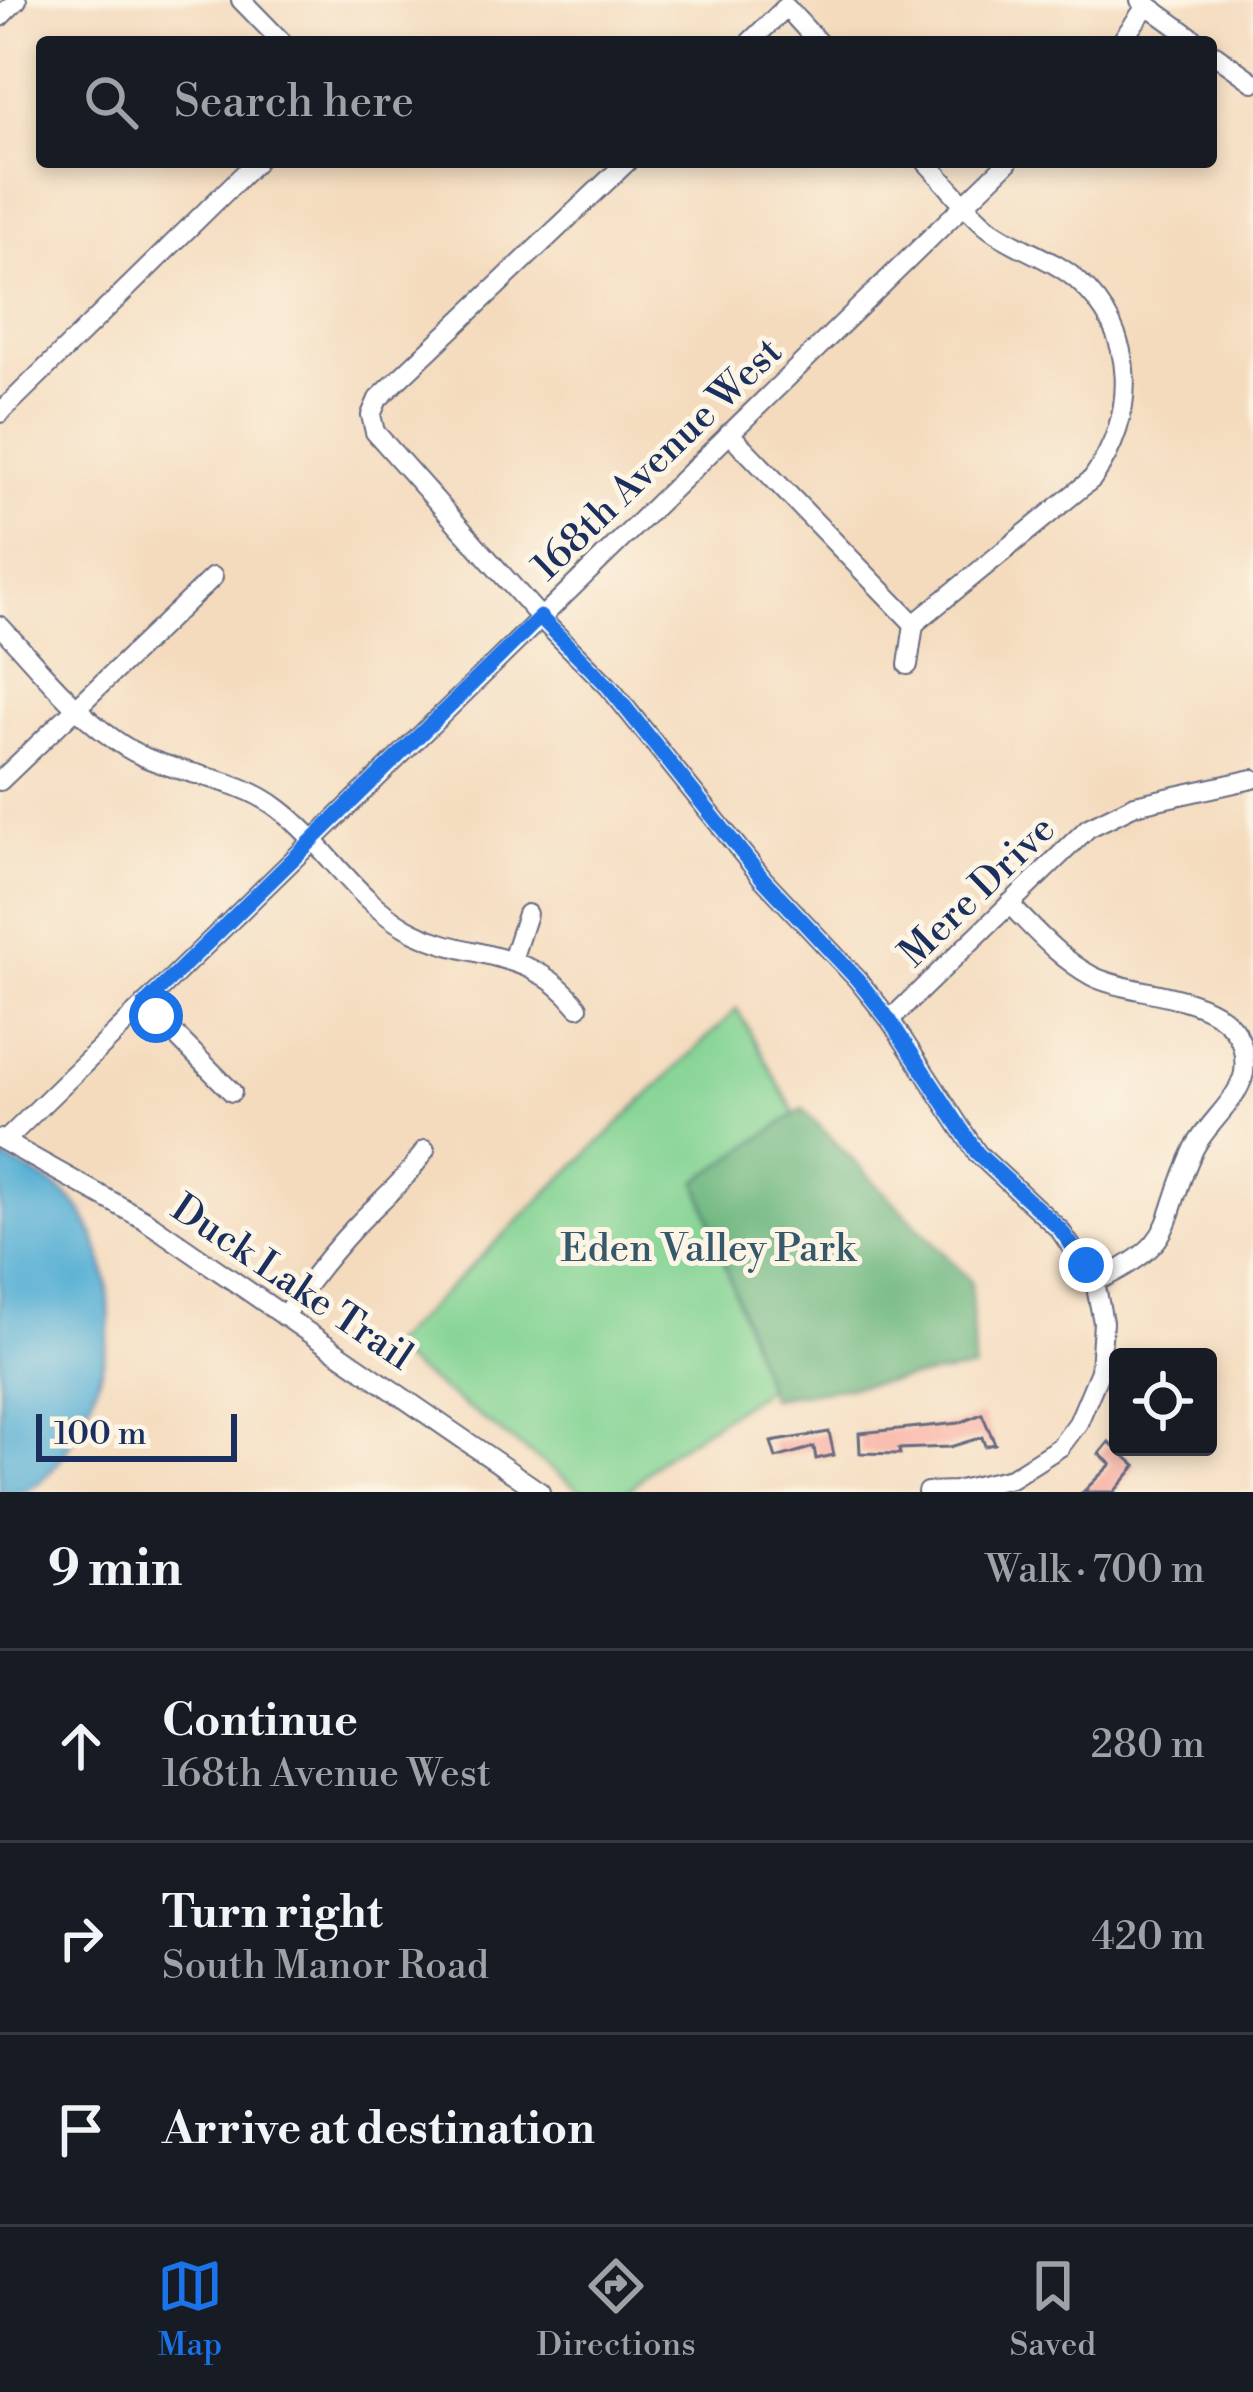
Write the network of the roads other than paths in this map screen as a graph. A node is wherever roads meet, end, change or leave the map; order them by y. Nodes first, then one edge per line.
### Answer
1 (16, 0) edge
2 (241, 0) edge
3 (1144, 3) edge
4 (0, 16) edge
5 (276, 36) edge
6 (756, 36) edge
7 (813, 36) edge
8 (1124, 36) edge
9 (1190, 36) edge
10 (1217, 56) edge
11 (1253, 82) edge
12 (250, 168) edge
13 (620, 168) edge
14 (932, 168) edge
15 (1002, 168) edge
16 (965, 204) junction
17 (0, 413) edge
18 (729, 433) junction
19 (213, 577) dead end
20 (540, 617) junction
21 (914, 624) junction
22 (0, 626) edge
23 (908, 665) dead end
24 (78, 706) junction
25 (1253, 778) edge
26 (0, 781) edge
27 (313, 839) junction
28 (1009, 904) junction
29 (527, 914) dead end
30 (512, 960) junction
31 (145, 1004) junction
32 (578, 1007) dead end
33 (1253, 1016) edge
34 (890, 1021) junction
35 (1235, 1028) junction
36 (232, 1092) dead end
37 (3, 1140) edge
38 (425, 1150) dead end
39 (1095, 1282) junction
40 (284, 1316) junction
41 (538, 1491) edge
42 (927, 1492) edge

1 - 4 street
2 - 5 street
3 - 8 street
3 - 9 street
6 - 7 street
10 - 11 street
12 - 17 street
13 - 20 street
14 - 16 street
15 - 16 street, 168th Avenue West
16 - 18 street, 168th Avenue West
16 - 21 street
18 - 20 street, 168th Avenue West
18 - 21 street
19 - 24 street
20 - 27 street, 168th Avenue West
20 - 34 street
21 - 23 street
22 - 24 street
24 - 26 street
24 - 27 street
25 - 28 street, Mere Drive
27 - 30 street
27 - 31 street, 168th Avenue West
28 - 34 street, Mere Drive
28 - 35 street
29 - 30 street
30 - 32 street
31 - 36 street
31 - 37 street, 168th Avenue West
33 - 35 street
34 - 39 street
35 - 39 street
37 - 40 street, Duck Lake Trail
38 - 40 street
39 - 42 street
40 - 41 street, Duck Lake Trail

